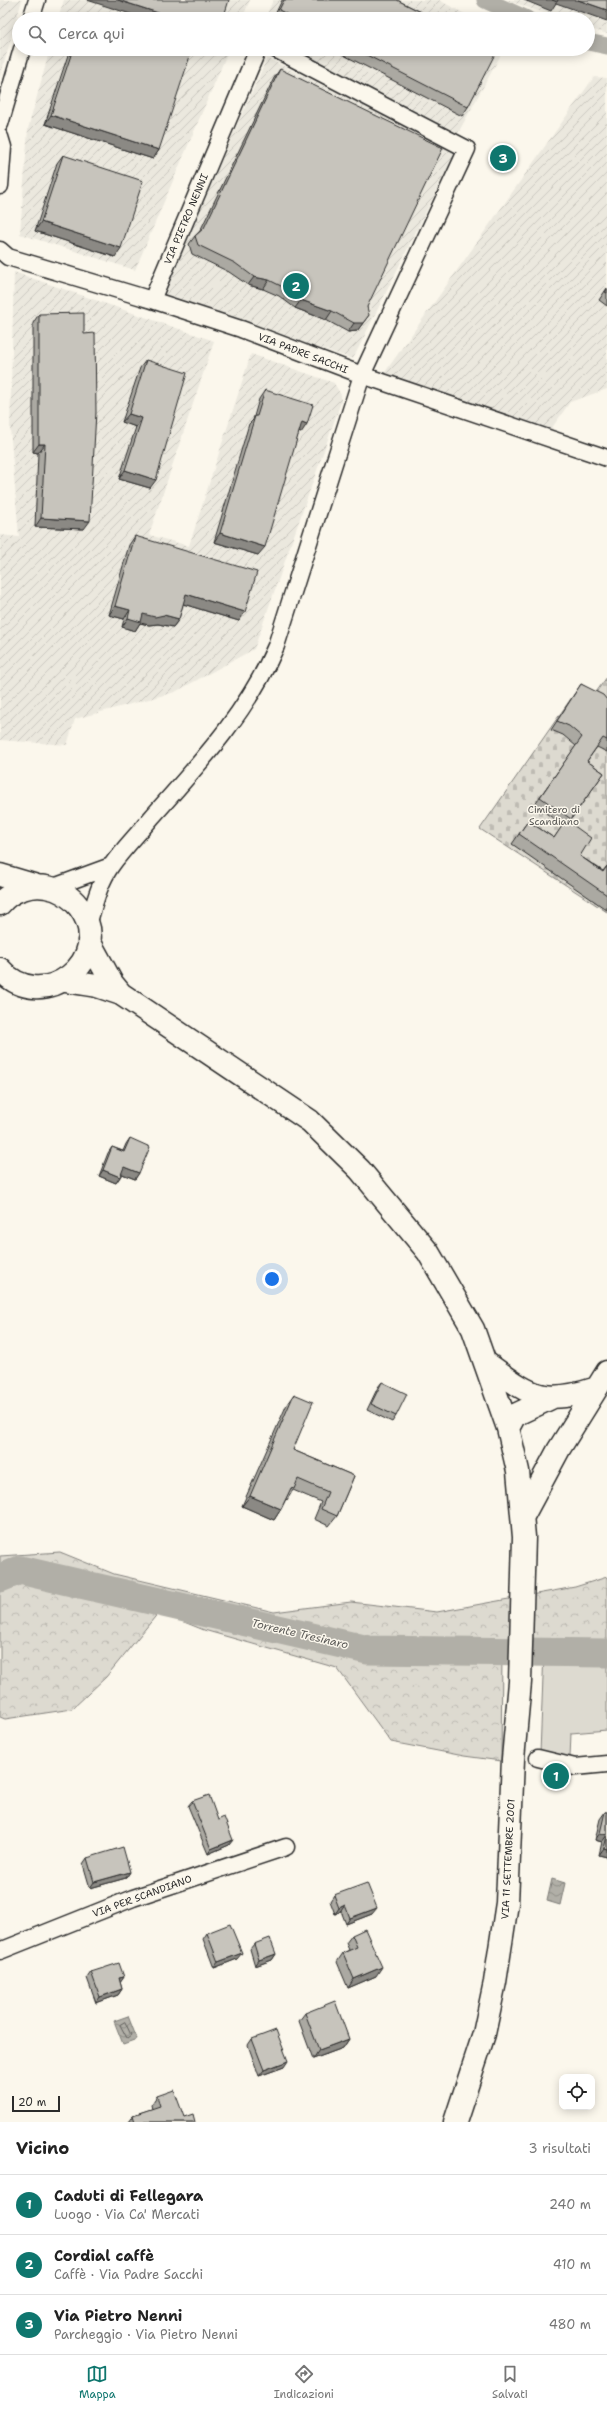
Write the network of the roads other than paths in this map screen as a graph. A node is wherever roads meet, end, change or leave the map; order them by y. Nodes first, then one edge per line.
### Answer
1 (37, 0) edge
2 (33, 12) edge
3 (20, 56) edge
4 (255, 56) edge
5 (289, 56) edge
6 (0, 124) edge
7 (0, 137) edge
8 (0, 186) edge
9 (0, 250) edge
10 (152, 300) junction
11 (362, 375) junction
12 (607, 458) edge
13 (111, 866) junction
14 (0, 874) edge
15 (44, 887) junction
16 (0, 904) edge
17 (89, 933) junction
18 (2, 972) edge
19 (65, 981) junction
20 (121, 994) junction
21 (485, 1362) junction
22 (602, 1380) edge
23 (551, 1398) junction
24 (508, 1428) junction
25 (523, 1516) junction
26 (538, 1758) dead end
27 (607, 1764) edge
28 (286, 1848) dead end
29 (0, 1951) edge
30 (455, 2122) edge

1 - 2 street
3 - 6 street
4 - 10 street, VIA PIETRO NENNI
5 - 11 street
7 - 8 street
9 - 10 street, VIA PADRE SACCHI
10 - 11 street, VIA PADRE SACCHI
11 - 12 street, VIA PADRE SACCHI
11 - 13 street
13 - 15 street
13 - 17 street
14 - 15 main road
15 - 16 main road
15 - 17 main road
17 - 19 main road
17 - 20 main road
18 - 19 main road
19 - 20 main road
20 - 21 main road, VIA 11 SETTEMBRE 2001
21 - 23 main road
21 - 24 main road, VIA 11 SETTEMBRE 2001
22 - 23 main road
22 - 25 main road
23 - 24 main road
24 - 25 main road, VIA 11 SETTEMBRE 2001
25 - 30 main road, VIA 11 SETTEMBRE 2001
26 - 27 street
28 - 29 street, VIA PER SCANDIANO

